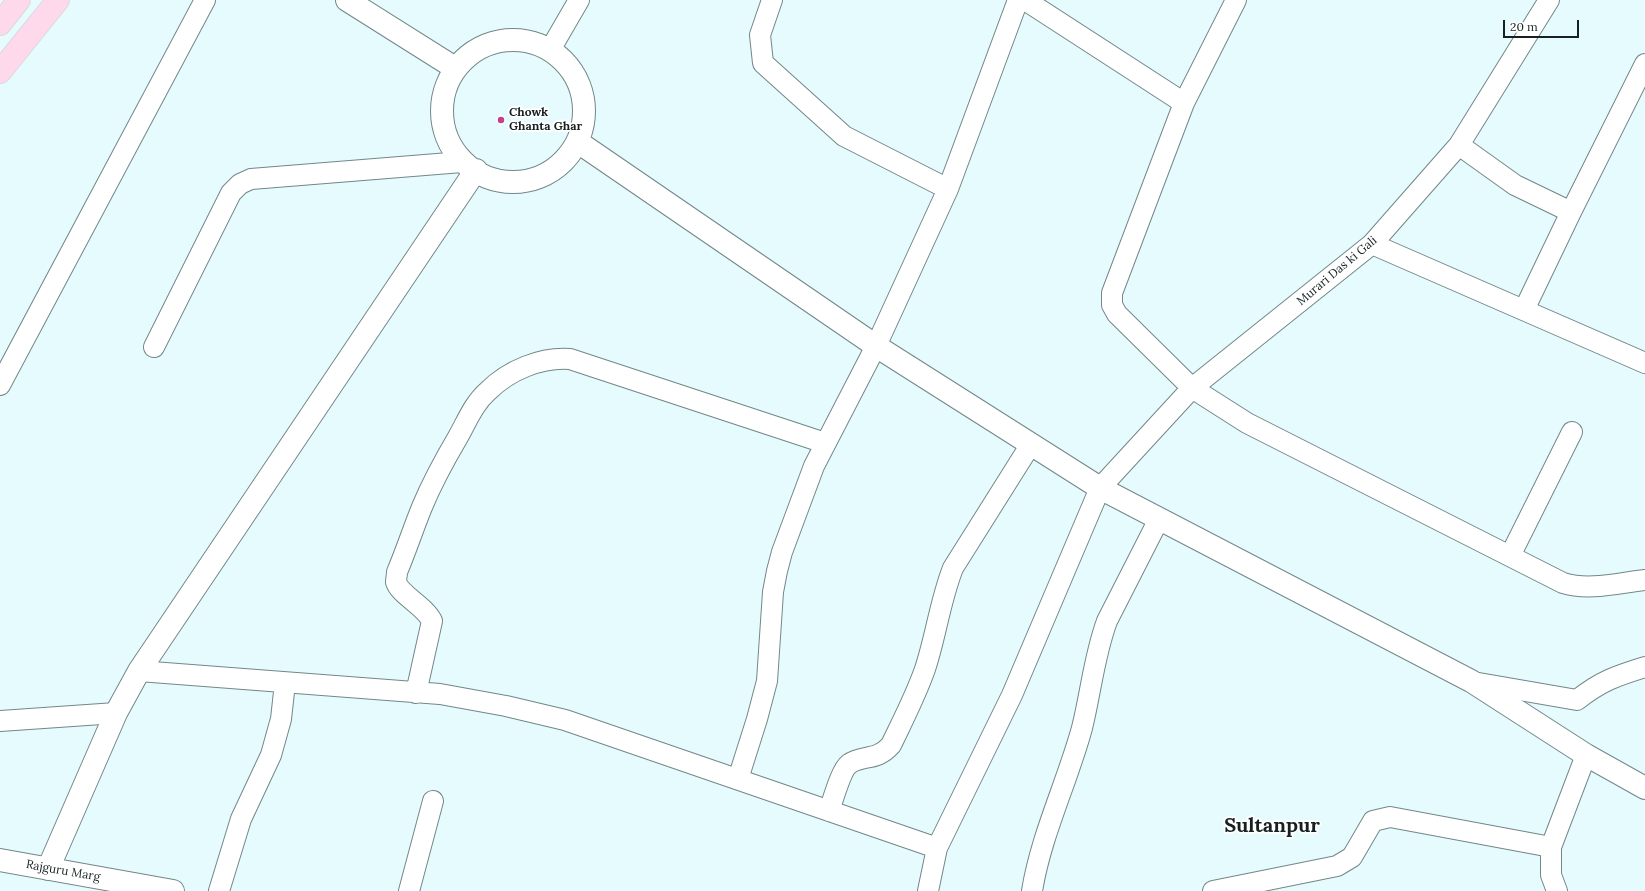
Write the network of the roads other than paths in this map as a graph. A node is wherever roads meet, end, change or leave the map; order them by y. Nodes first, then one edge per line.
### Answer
1 (18, 0) edge
2 (58, 0) edge
3 (205, 0) edge
4 (347, 0) edge
5 (579, 0) edge
6 (772, 0) edge
7 (1018, 0) edge
8 (1026, 0) edge
9 (1236, 0) edge
10 (1549, 0) edge
11 (0, 24) edge
12 (550, 50) junction
13 (1645, 64) edge
14 (455, 68) junction
15 (0, 72) edge
16 (1184, 102) junction
17 (578, 142) junction
18 (1459, 145) junction
19 (469, 166) junction
20 (948, 189) junction
21 (1571, 212) junction
22 (1372, 244) junction
23 (1524, 310) junction
24 (876, 346) junction
25 (154, 348) dead end
26 (1645, 362) edge
27 (0, 385) edge
28 (1192, 388) junction
29 (1572, 432) dead end
30 (825, 443) junction
31 (1031, 444) junction
32 (1100, 488) junction
33 (1159, 519) junction
34 (1510, 556) junction
35 (1645, 580) edge
36 (1645, 667) edge
37 (139, 671) junction
38 (285, 682) junction
39 (1471, 682) junction
40 (416, 692) junction
41 (116, 713) junction
42 (0, 721) edge
43 (1586, 755) junction
44 (738, 780) junction
45 (1645, 788) edge
46 (433, 801) dead end
47 (829, 810) junction
48 (1550, 847) junction
49 (937, 848) junction
50 (0, 860) edge
51 (48, 869) junction
52 (173, 891) edge
53 (219, 891) edge
54 (410, 891) edge
55 (928, 891) edge
56 (1032, 891) edge
57 (1213, 891) edge
58 (1557, 891) edge

1 - 11 main road
2 - 15 main road
3 - 27 street
4 - 14 street
5 - 12 street
6 - 20 street
7 - 20 street
8 - 16 street
9 - 16 street
10 - 18 street, Murari Das ki Gali
12 - 14 street
12 - 17 street
13 - 21 street
14 - 19 street
16 - 28 street
17 - 19 street
17 - 24 street
18 - 21 street
18 - 22 street, Murari Das ki Gali
19 - 25 street
19 - 37 street
20 - 24 street
21 - 23 street
22 - 23 street
22 - 28 street, Murari Das ki Gali
23 - 26 street
24 - 30 street
24 - 31 street
28 - 32 street, Murari Das ki Gali
28 - 34 street
29 - 34 street
30 - 40 street
30 - 44 street
31 - 32 street
31 - 47 street
32 - 33 street
32 - 49 street, Murari Das ki Gali
33 - 39 street
33 - 56 street
34 - 35 street
36 - 39 street
37 - 38 street
37 - 41 street
38 - 40 street
38 - 53 street
39 - 43 street
40 - 44 street
41 - 42 street
41 - 51 street
43 - 45 street
43 - 48 street
44 - 47 street
46 - 54 street
47 - 49 street
48 - 57 street
48 - 58 street
49 - 55 street, Murari Das ki Gali
50 - 51 street, Rajguru Marg
51 - 52 street, Rajguru Marg

